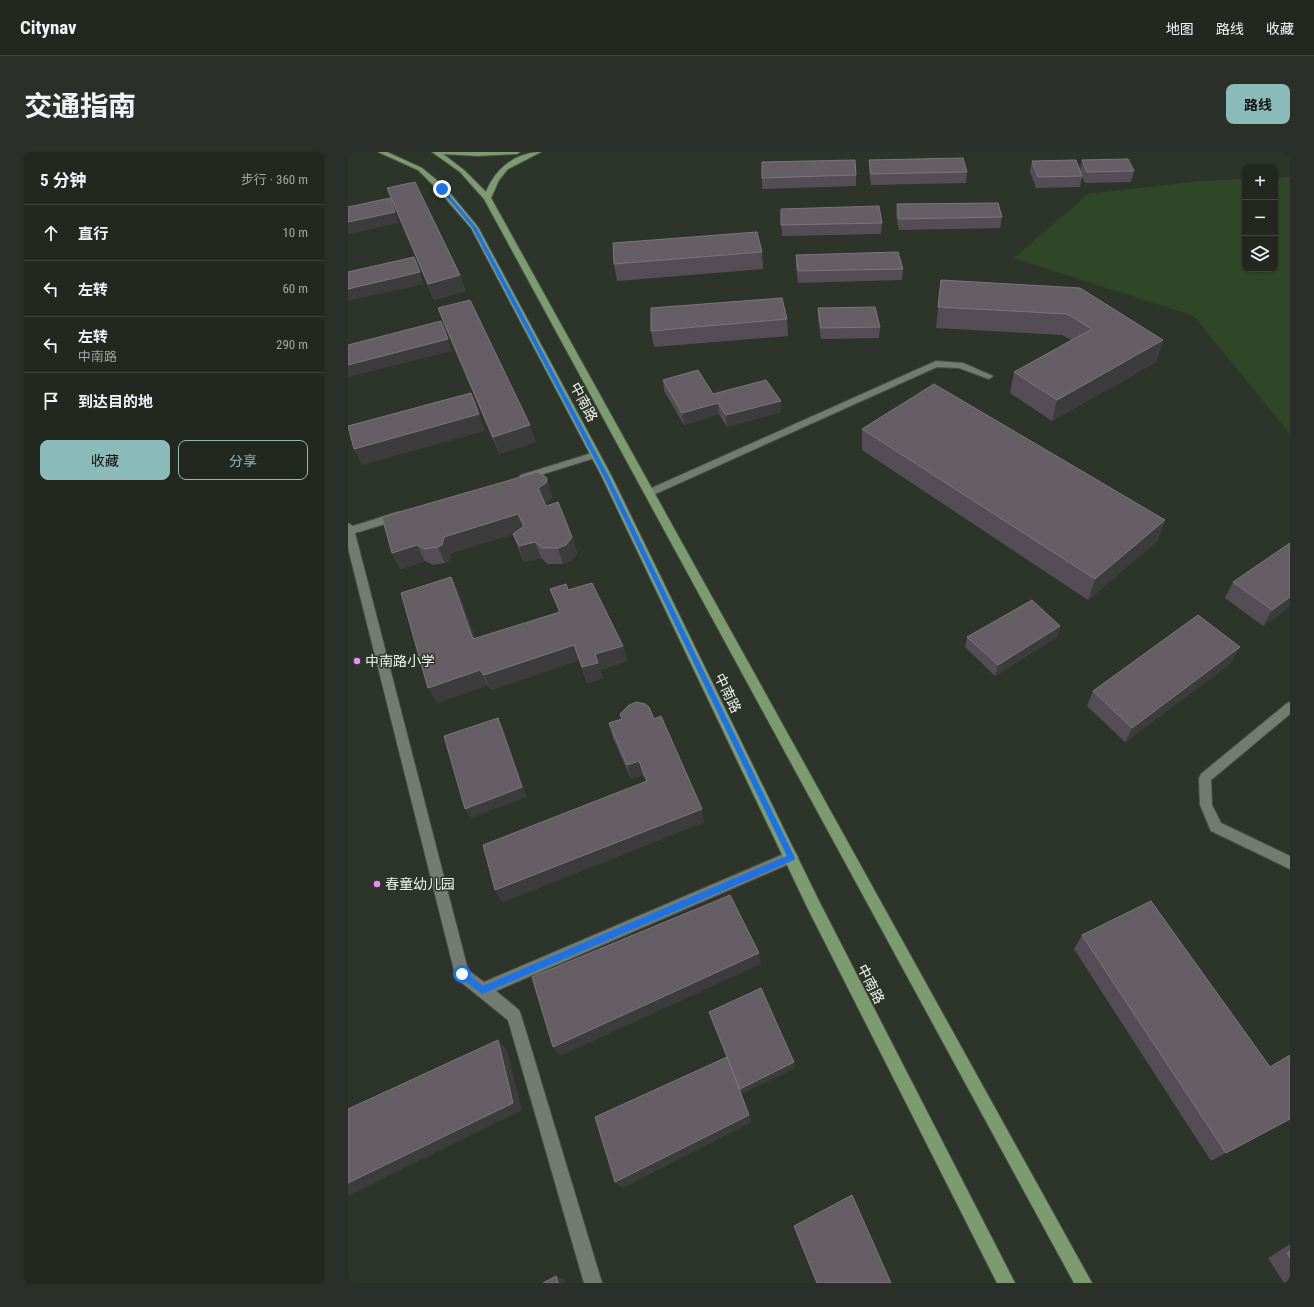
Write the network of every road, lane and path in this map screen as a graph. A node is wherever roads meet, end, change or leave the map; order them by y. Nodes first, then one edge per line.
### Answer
1 (381, 152) edge
2 (435, 152) edge
3 (439, 152) edge
4 (461, 152) edge
5 (516, 152) edge
6 (538, 152) edge
7 (470, 154) junction
8 (487, 198) junction
9 (989, 376) dead end
10 (595, 455) junction
11 (513, 480) edge
12 (649, 493) junction
13 (409, 513) edge
14 (349, 529) edge
15 (1290, 707) edge
16 (791, 858) junction
17 (1290, 863) edge
18 (482, 990) junction
19 (593, 1283) edge
20 (1006, 1283) edge
21 (1083, 1283) edge

1 - 10 main road, 中南路
2 - 8 main road
3 - 7 main road
4 - 7 main road
5 - 7 main road
6 - 8 main road
8 - 12 main road
9 - 12 street
10 - 11 street
10 - 16 main road, 中南路
12 - 21 main road
13 - 14 street
14 - 18 street
15 - 17 street
16 - 18 street
16 - 20 main road, 中南路
18 - 19 street

